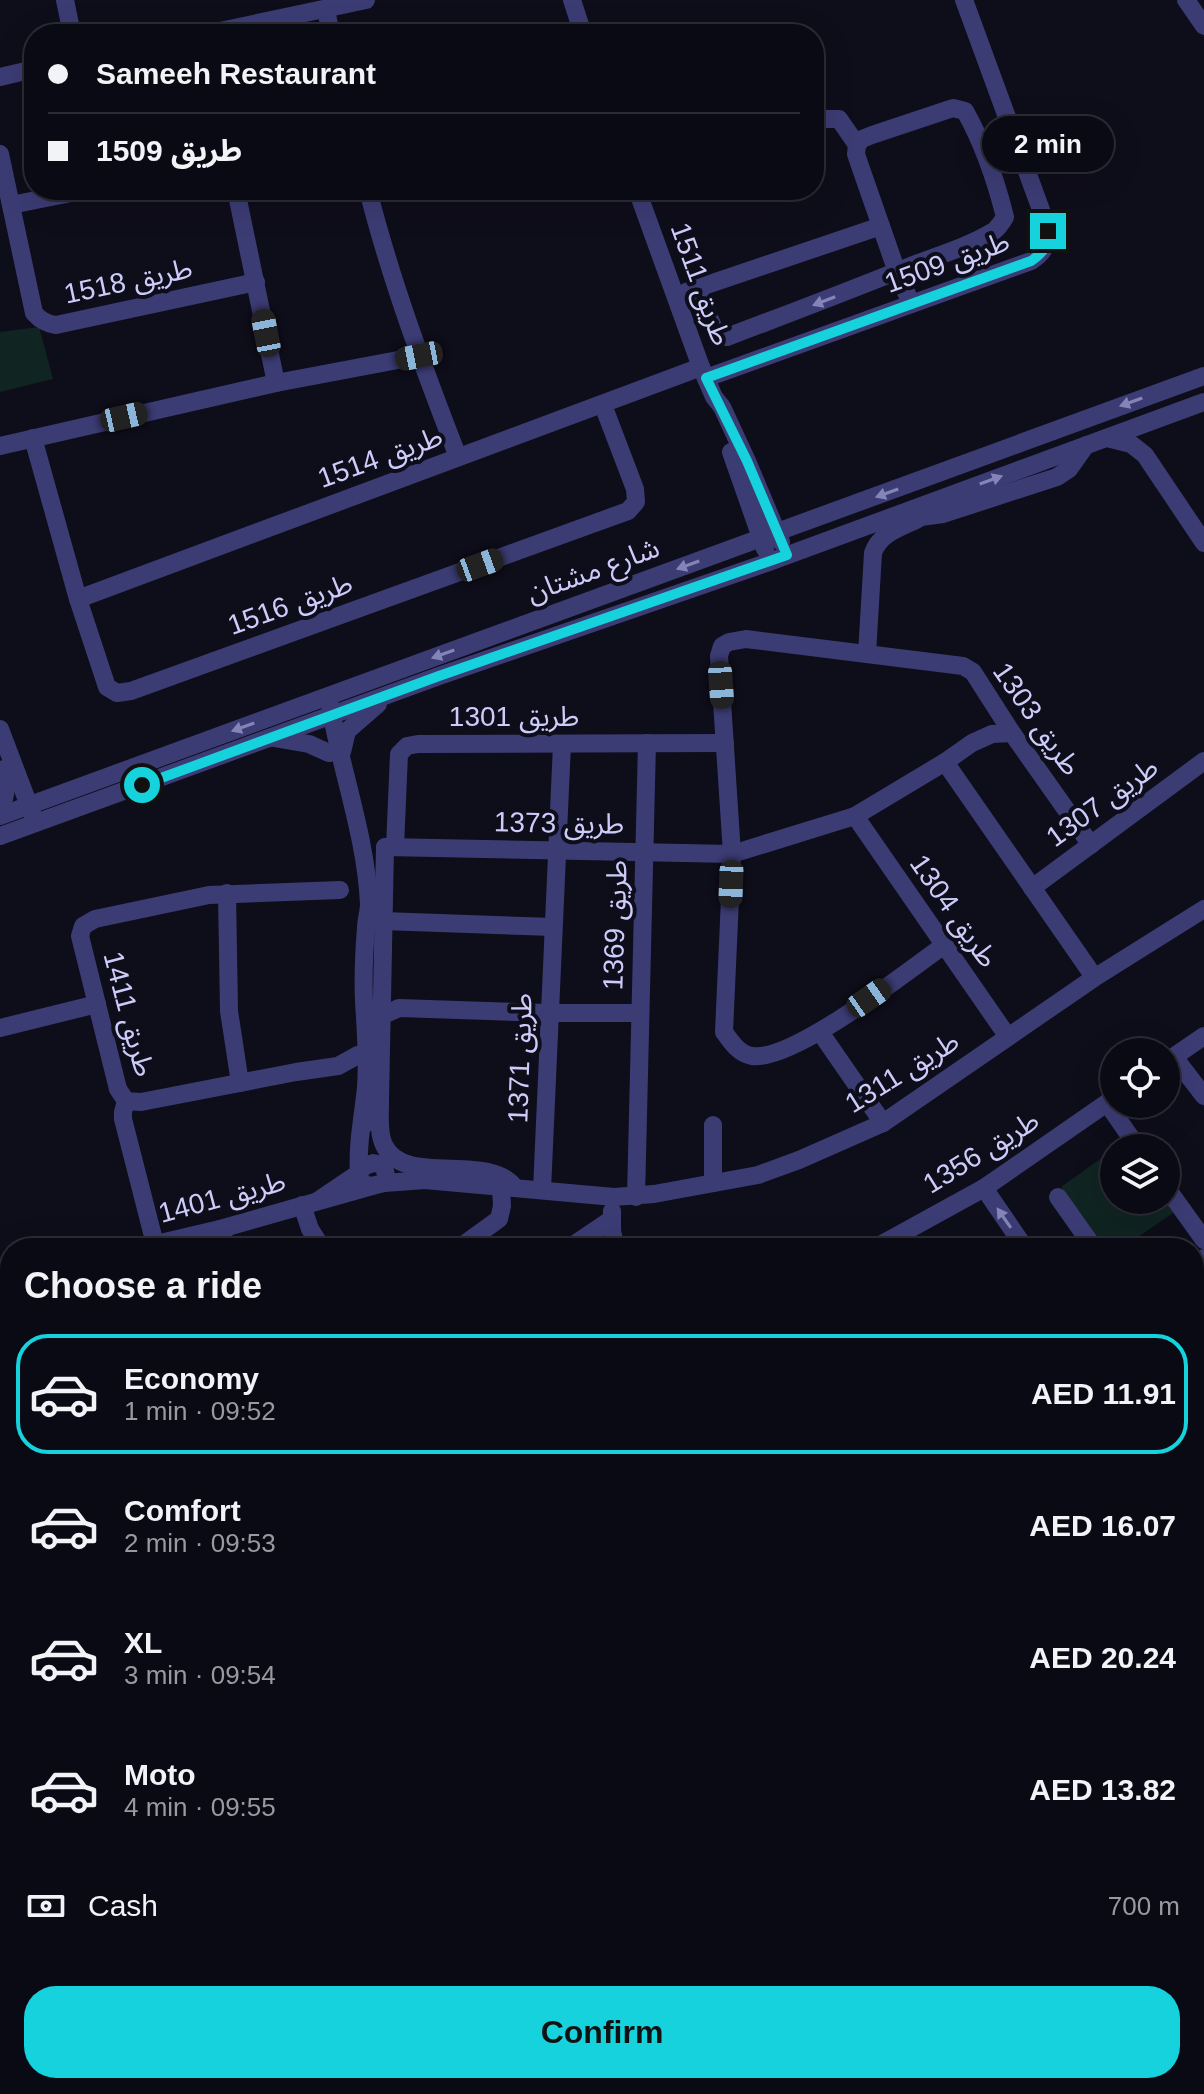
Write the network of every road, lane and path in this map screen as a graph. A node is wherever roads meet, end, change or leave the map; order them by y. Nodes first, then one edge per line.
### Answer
1 (65, 0) edge
2 (366, 0) edge
3 (572, 0) edge
4 (964, 0) edge
5 (1186, 0) edge
6 (326, 10) junction
7 (70, 24) edge
8 (256, 24) edge
9 (329, 24) edge
10 (580, 24) edge
11 (1204, 26) edge
12 (24, 71) edge
13 (0, 77) edge
14 (1004, 110) junction
15 (824, 119) edge
16 (972, 123) junction
17 (857, 145) junction
18 (0, 154) edge
19 (36, 200) edge
20 (238, 200) edge
21 (370, 200) edge
22 (643, 200) edge
23 (11, 205) junction
24 (881, 226) junction
25 (897, 272) junction
26 (256, 282) junction
27 (696, 288) junction
28 (675, 295) junction
29 (911, 303) junction
30 (419, 356) junction
31 (704, 372) junction
32 (1204, 376) edge
33 (276, 383) junction
34 (1204, 402) edge
35 (603, 405) junction
36 (1151, 421) junction
37 (33, 438) junction
38 (1105, 438) junction
39 (1086, 445) junction
40 (0, 446) edge
41 (1145, 455) junction
42 (458, 457) junction
43 (918, 519) junction
44 (883, 520) junction
45 (770, 536) junction
46 (1204, 543) edge
47 (778, 559) junction
48 (78, 599) junction
49 (867, 654) junction
50 (387, 696) junction
51 (322, 698) junction
52 (326, 718) junction
53 (0, 729) edge
54 (1012, 733) junction
55 (271, 738) junction
56 (647, 743) junction
57 (725, 743) junction
58 (562, 744) junction
59 (335, 756) junction
60 (1204, 761) edge
61 (945, 762) junction
62 (2, 763) edge
63 (22, 815) edge
64 (0, 816) edge
65 (855, 816) junction
66 (359, 834) junction
67 (0, 836) edge
68 (1091, 845) junction
69 (390, 847) junction
70 (557, 851) junction
71 (645, 853) junction
72 (732, 854) junction
73 (363, 875) junction
74 (1032, 888) junction
75 (340, 890) junction
76 (227, 893) junction
77 (1204, 899) edge
78 (1204, 909) edge
79 (373, 914) junction
80 (553, 927) junction
81 (943, 946) junction
82 (1090, 971) junction
83 (373, 1000) junction
84 (97, 1004) junction
85 (399, 1008) junction
86 (549, 1013) junction
87 (640, 1013) junction
88 (381, 1016) junction
89 (0, 1028) edge
90 (820, 1032) junction
91 (1006, 1033) junction
92 (1204, 1036) edge
93 (1180, 1053) edge
94 (360, 1068) junction
95 (1180, 1071) edge
96 (240, 1083) junction
97 (1204, 1096) edge
98 (371, 1100) junction
99 (126, 1101) junction
100 (1100, 1109) edge
101 (880, 1120) junction
102 (713, 1125) dead end
103 (376, 1174) junction
104 (713, 1183) junction
105 (508, 1188) junction
106 (984, 1188) junction
107 (542, 1190) junction
108 (614, 1197) junction
109 (636, 1197) junction
110 (1058, 1197) dead end
111 (305, 1204) junction
112 (1180, 1207) edge
113 (612, 1219) junction
114 (227, 1237) edge
115 (145, 1238) edge
116 (305, 1238) edge
117 (316, 1238) edge
118 (473, 1238) edge
119 (584, 1238) edge
120 (615, 1238) edge
121 (893, 1238) edge
122 (1018, 1238) edge
123 (1087, 1238) edge
124 (1203, 1238) edge

1 - 7 street
2 - 6 street
3 - 10 street
4 - 14 street, طريق 1509
5 - 11 street
6 - 8 street
6 - 9 street
12 - 13 street
14 - 16 street
14 - 29 street, طريق 1509
15 - 17 street
16 - 17 street
16 - 25 street
17 - 24 street
18 - 23 street, طريق 1518
19 - 23 street
20 - 26 street
21 - 30 street
22 - 28 street, طريق 1511
23 - 26 street, طريق 1518
24 - 25 street
24 - 27 street
25 -> 27 street
25 - 29 street
26 - 33 street
27 - 28 street
28 - 31 street, طريق 1511
29 - 31 street, طريق 1509
30 - 33 street
30 - 42 street
31 - 35 street, طريق 1514
31 - 45 street, طريق 1511
32 -> 45 street, شارع مشتان
33 - 37 street
34 - 36 street, شارع مشتان
35 - 42 street, طريق 1514
35 - 48 street, طريق 1516
36 - 38 street, شارع مشتان
36 - 41 street
37 - 40 street
37 - 48 street, طريق 1516
38 - 39 street, شارع مشتان
38 - 41 street
39 - 43 street
44 -> 39 street, شارع مشتان
41 - 46 street
42 - 48 street, طريق 1514
43 - 44 street
43 - 49 street
44 - 47 street, شارع مشتان
45 - 47 street, طريق 1511
45 -> 51 street, شارع مشتان
47 - 50 street, شارع مشتان
49 - 54 street, طريق 1303
49 - 57 street, طريق 1303
50 - 52 street, شارع مشتان
50 - 59 street
51 - 52 street
51 -> 63 street, شارع مشتان
52 - 55 street, شارع مشتان
52 - 59 street
53 - 63 street
54 - 61 street
54 - 68 street, طريق 1303
55 - 59 street
55 - 63 street, شارع مشتان
56 - 57 street, طريق 1301
56 - 58 street, طريق 1301
56 - 71 street, طريق 1369
57 - 72 street, طريق 1303
58 - 69 street, طريق 1301
58 - 70 street, طريق 1371
59 - 66 street
59 - 73 street
60 - 68 street, طريق 1307
61 - 65 street
61 - 74 street
62 - 63 street
63 - 64 street, شارع مشتان
63 - 67 street, شارع مشتان
65 - 72 street
65 - 81 street, طريق 1304
66 - 69 street
66 - 73 street
68 - 74 street, طريق 1307
69 - 70 street, طريق 1373
69 - 73 street
69 - 79 street, طريق 1301
70 - 71 street, طريق 1373
70 - 80 street, طريق 1371
71 - 72 street, طريق 1373
71 - 87 street, طريق 1369
72 - 90 street, طريق 1303
73 - 75 street
73 - 79 street
73 - 79 street
74 - 82 street
75 - 76 street, طريق 1411
75 - 79 street
76 - 84 street, طريق 1411
76 - 96 street
77 - 82 street, طريق 1311
78 - 91 street, طريق 1311
79 - 80 street
79 - 83 street
80 - 86 street, طريق 1371
81 - 90 street, طريق 1303
81 - 91 street, طريق 1304
82 - 91 street, طريق 1311
83 - 85 street
83 - 88 street
83 - 94 street
84 - 89 street
84 - 99 street, طريق 1411
85 - 86 street, طريق 1369
85 - 88 street, طريق 1369
86 - 87 street, طريق 1369
86 - 107 street, طريق 1371
87 - 109 street, طريق 1369
88 - 98 street
90 - 101 street
91 - 101 street, طريق 1311
92 - 93 street
94 - 96 street, طريق 1411
94 - 98 street
95 - 97 street
96 - 99 street, طريق 1411
98 - 103 street
98 - 105 street
99 - 115 street
100 - 106 street, طريق 1356
101 - 104 street, طريق 1311
102 - 104 street
103 - 105 street, طريق 1311
103 - 111 street, طريق 1401
104 - 109 street, طريق 1311
105 - 107 street, طريق 1311
105 - 118 street
106 - 121 street, طريق 1356
122 -> 106 street
107 - 108 street, طريق 1311
108 - 109 street, طريق 1311
108 - 113 street
110 - 123 street
111 - 114 street, طريق 1401
111 - 116 street
111 - 117 street
112 - 124 street
113 - 119 street
113 - 120 street

